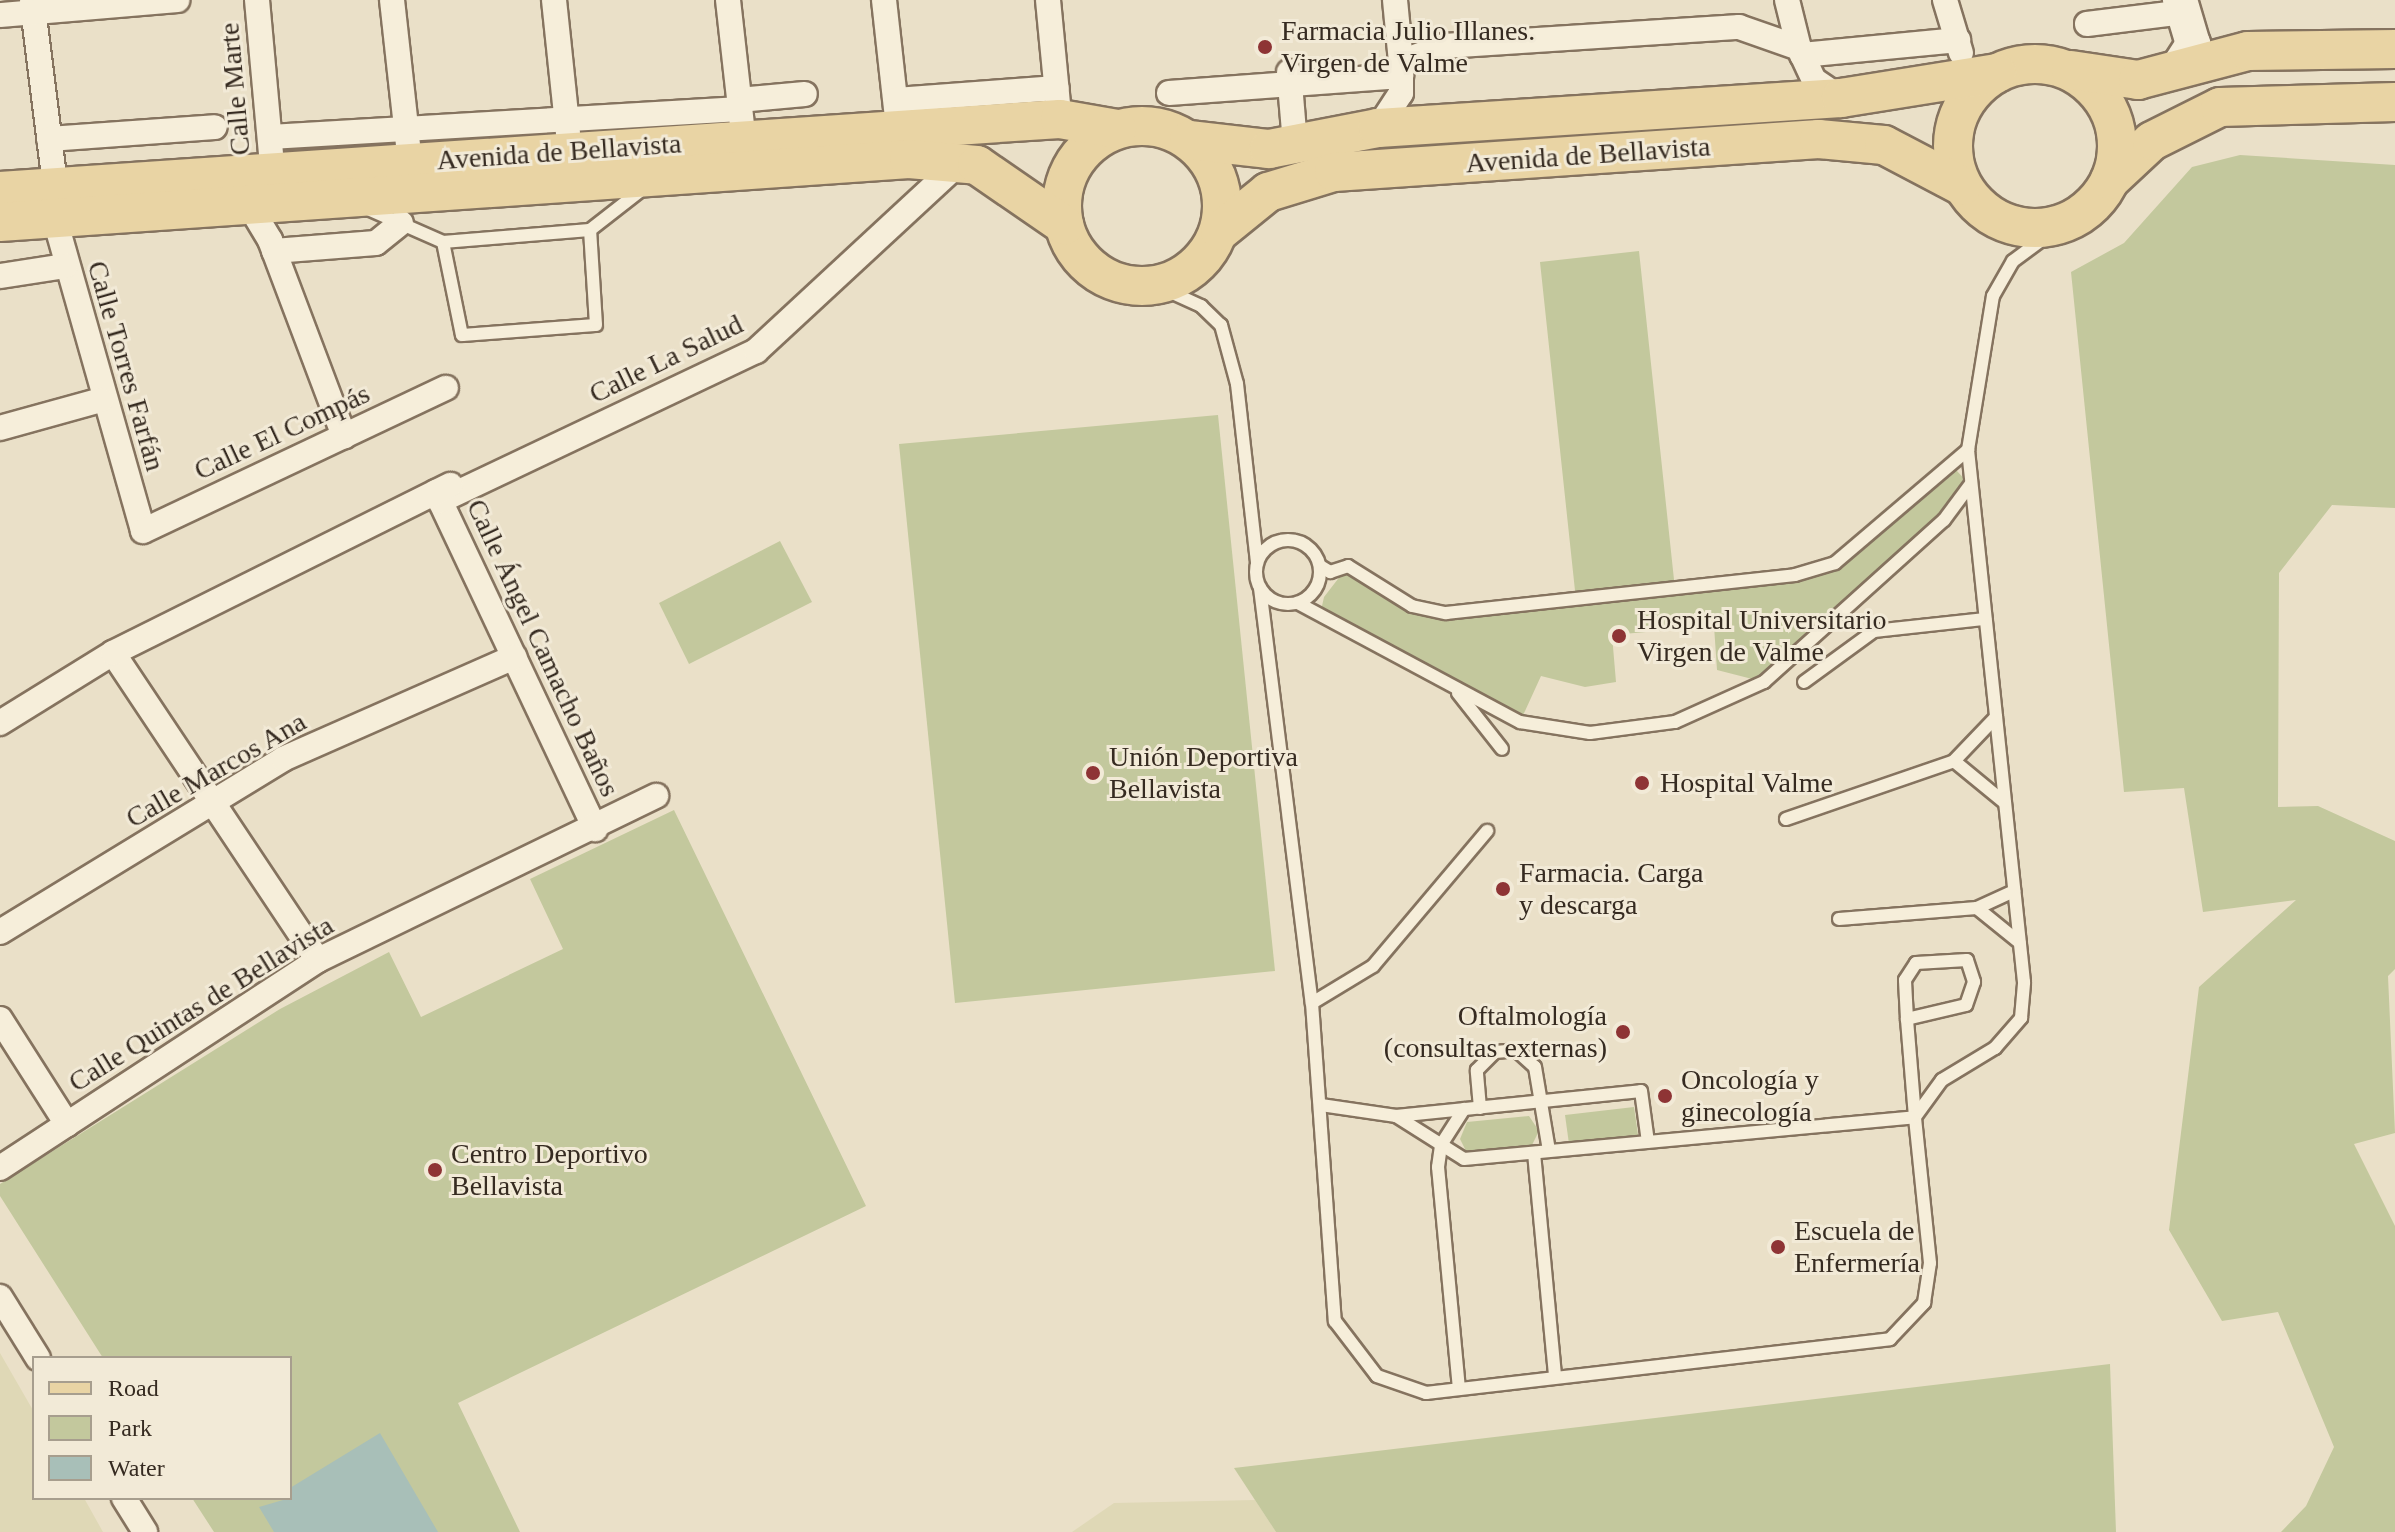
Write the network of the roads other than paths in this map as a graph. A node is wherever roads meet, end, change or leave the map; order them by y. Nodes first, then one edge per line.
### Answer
1 (177, 0) edge
2 (257, 0) edge
3 (392, 0) edge
4 (554, 0) edge
5 (728, 0) edge
6 (884, 0) edge
7 (1048, 0) edge
8 (1395, 0) edge
9 (1787, 0) edge
10 (1945, 0) edge
11 (32, 6) edge
12 (2183, 6) edge
13 (0, 15) edge
14 (2087, 24) dead end
15 (2394, 39) edge
16 (1958, 40) junction
17 (1800, 52) junction
18 (2061, 68) junction
19 (1401, 69) junction
20 (2177, 69) junction
21 (1980, 76) junction
22 (1289, 78) junction
23 (1169, 93) dead end
24 (805, 94) dead end
25 (1841, 98) junction
26 (2395, 102) edge
27 (1058, 103) junction
28 (741, 116) junction
29 (897, 116) junction
30 (215, 127) dead end
31 (1378, 128) junction
32 (1117, 129) junction
33 (568, 136) junction
34 (49, 139) junction
35 (1189, 140) junction
36 (1295, 144) junction
37 (408, 146) junction
38 (272, 155) junction
39 (959, 163) junction
40 (669, 173) junction
41 (2110, 180) junction
42 (1962, 186) junction
43 (0, 191) edge
44 (331, 196) junction
45 (55, 200) junction
46 (246, 200) junction
47 (0, 222) edge
48 (401, 223) junction
49 (2063, 224) junction
50 (1064, 225) junction
51 (590, 230) junction
52 (1220, 231) junction
53 (443, 242) junction
54 (274, 251) junction
55 (65, 266) junction
56 (0, 276) edge
57 (1155, 285) junction
58 (446, 388) dead end
59 (101, 400) junction
60 (0, 428) edge
61 (344, 436) junction
62 (1968, 450) junction
63 (490, 462) dead end
64 (1970, 485) junction
65 (438, 497) junction
66 (143, 531) joint
67 (1257, 563) junction
68 (1320, 566) junction
69 (1260, 588) junction
70 (1298, 603) junction
71 (1985, 619) junction
72 (113, 653) junction
73 (514, 657) junction
74 (1804, 682) dead end
75 (1457, 690) junction
76 (1996, 717) junction
77 (0, 723) edge
78 (1502, 749) dead end
79 (1954, 761) junction
80 (656, 796) dead end
81 (2005, 803) junction
82 (208, 805) junction
83 (1786, 819) dead end
84 (595, 829) junction
85 (1487, 831) dead end
86 (2014, 891) junction
87 (1977, 908) junction
88 (1839, 919) dead end
89 (0, 932) edge
90 (2020, 943) junction
91 (318, 960) junction
92 (1312, 1003) junction
93 (0, 1019) edge
94 (1907, 1019) junction
95 (1543, 1101) junction
96 (1321, 1105) junction
97 (1480, 1108) junction
98 (1464, 1109) junction
99 (1396, 1116) junction
100 (1915, 1117) junction
101 (67, 1124) junction
102 (1648, 1142) junction
103 (1441, 1145) junction
104 (1549, 1151) junction
105 (1534, 1153) junction
106 (0, 1168) edge
107 (0, 1297) edge
108 (37, 1356) edge
109 (1555, 1377) junction
110 (1459, 1389) junction
111 (125, 1500) edge
112 (145, 1532) edge

1 - 11 street
2 - 38 street, Calle Marte
3 - 37 street
4 - 33 street
5 - 28 street
6 - 29 street
7 - 27 street
8 - 19 street
9 - 17 street
10 - 16 street
11 - 13 street
11 - 34 street, Calle Torres Farfán
12 - 14 street
12 - 20 street
15 - 20 main road
16 - 17 street
16 - 21 street
17 - 19 street
17 - 25 street
18 - 20 main road
18 - 21 main road
18 - 41 main road
19 - 22 street
19 - 31 street
21 - 25 main road, Avenida de Bellavista
21 - 42 main road
22 - 23 street
22 - 36 street
24 - 28 street
25 - 31 main road, Avenida de Bellavista
26 - 41 main road
27 - 29 main road, Avenida de Bellavista
27 - 32 main road, Avenida de Bellavista
28 - 29 main road, Avenida de Bellavista
28 - 33 main road, Avenida de Bellavista
30 - 34 street
31 - 36 main road, Avenida de Bellavista
32 - 35 main road
32 - 50 main road
33 - 37 main road, Avenida de Bellavista
34 - 45 street, Calle Torres Farfán
35 - 36 main road, Avenida de Bellavista
35 - 52 main road
37 - 38 main road, Avenida de Bellavista
38 - 45 main road, Avenida de Bellavista
39 - 40 main road, Avenida de Bellavista
39 - 50 main road, Avenida de Bellavista
39 - 65 street, Calle La Salud
40 - 44 main road, Avenida de Bellavista
40 - 51 lane
41 - 49 main road
42 - 49 main road
42 - 52 main road, Avenida de Bellavista
43 - 45 main road, Avenida de Bellavista
44 - 46 main road, Avenida de Bellavista
44 - 48 lane
45 - 46 main road, Avenida de Bellavista
45 - 47 main road, Avenida de Bellavista
45 - 55 street, Calle Torres Farfán
46 - 54 street
48 - 53 lane
48 - 54 street
49 - 62 lane
50 - 57 main road
51 - 53 lane
51 - 53 lane
52 - 57 main road
54 - 61 street
55 - 56 street
55 - 59 street, Calle Torres Farfán
57 - 67 lane
58 - 61 street, Calle El Compás
59 - 60 street
59 - 66 street, Calle Torres Farfán
61 - 66 street, Calle El Compás
62 - 64 lane
62 - 68 lane
63 - 65 street, Calle La Salud
64 - 71 lane
64 - 75 lane
65 - 72 street, Calle La Salud
65 - 73 street, Calle Ángel Camacho Baños
67 - 68 lane
67 - 69 lane
68 - 70 lane
69 - 70 lane
69 - 92 lane
70 - 75 lane
71 - 74 lane
71 - 76 lane
72 - 77 street, Calle La Salud
72 - 82 street
73 - 82 street, Calle Marcos Ana
73 - 84 street, Calle Ángel Camacho Baños
75 - 78 lane
76 - 79 lane
76 - 81 lane
79 - 81 lane
79 - 83 lane
80 - 84 street, Calle Quintas de Bellavista
81 - 86 lane
82 - 89 street, Calle Marcos Ana
82 - 91 street
84 - 91 street, Calle Quintas de Bellavista
85 - 92 lane
86 - 87 lane
86 - 90 lane
87 - 88 lane
87 - 90 lane
90 - 100 lane
91 - 101 street, Calle Quintas de Bellavista
92 - 96 lane
93 - 101 street
94 - 94 lane
94 - 100 lane
95 - 97 lane
95 - 97 lane
95 - 102 lane
95 - 104 lane
96 - 99 lane
96 - 110 lane
97 - 98 lane
98 - 99 lane
98 - 103 lane
99 - 103 lane
100 - 102 lane
100 - 109 lane
101 - 106 street, Calle Quintas de Bellavista
102 - 104 lane
103 - 105 lane
103 - 110 lane
104 - 105 lane
105 - 109 lane
107 - 108 street
109 - 110 lane
111 - 112 street

